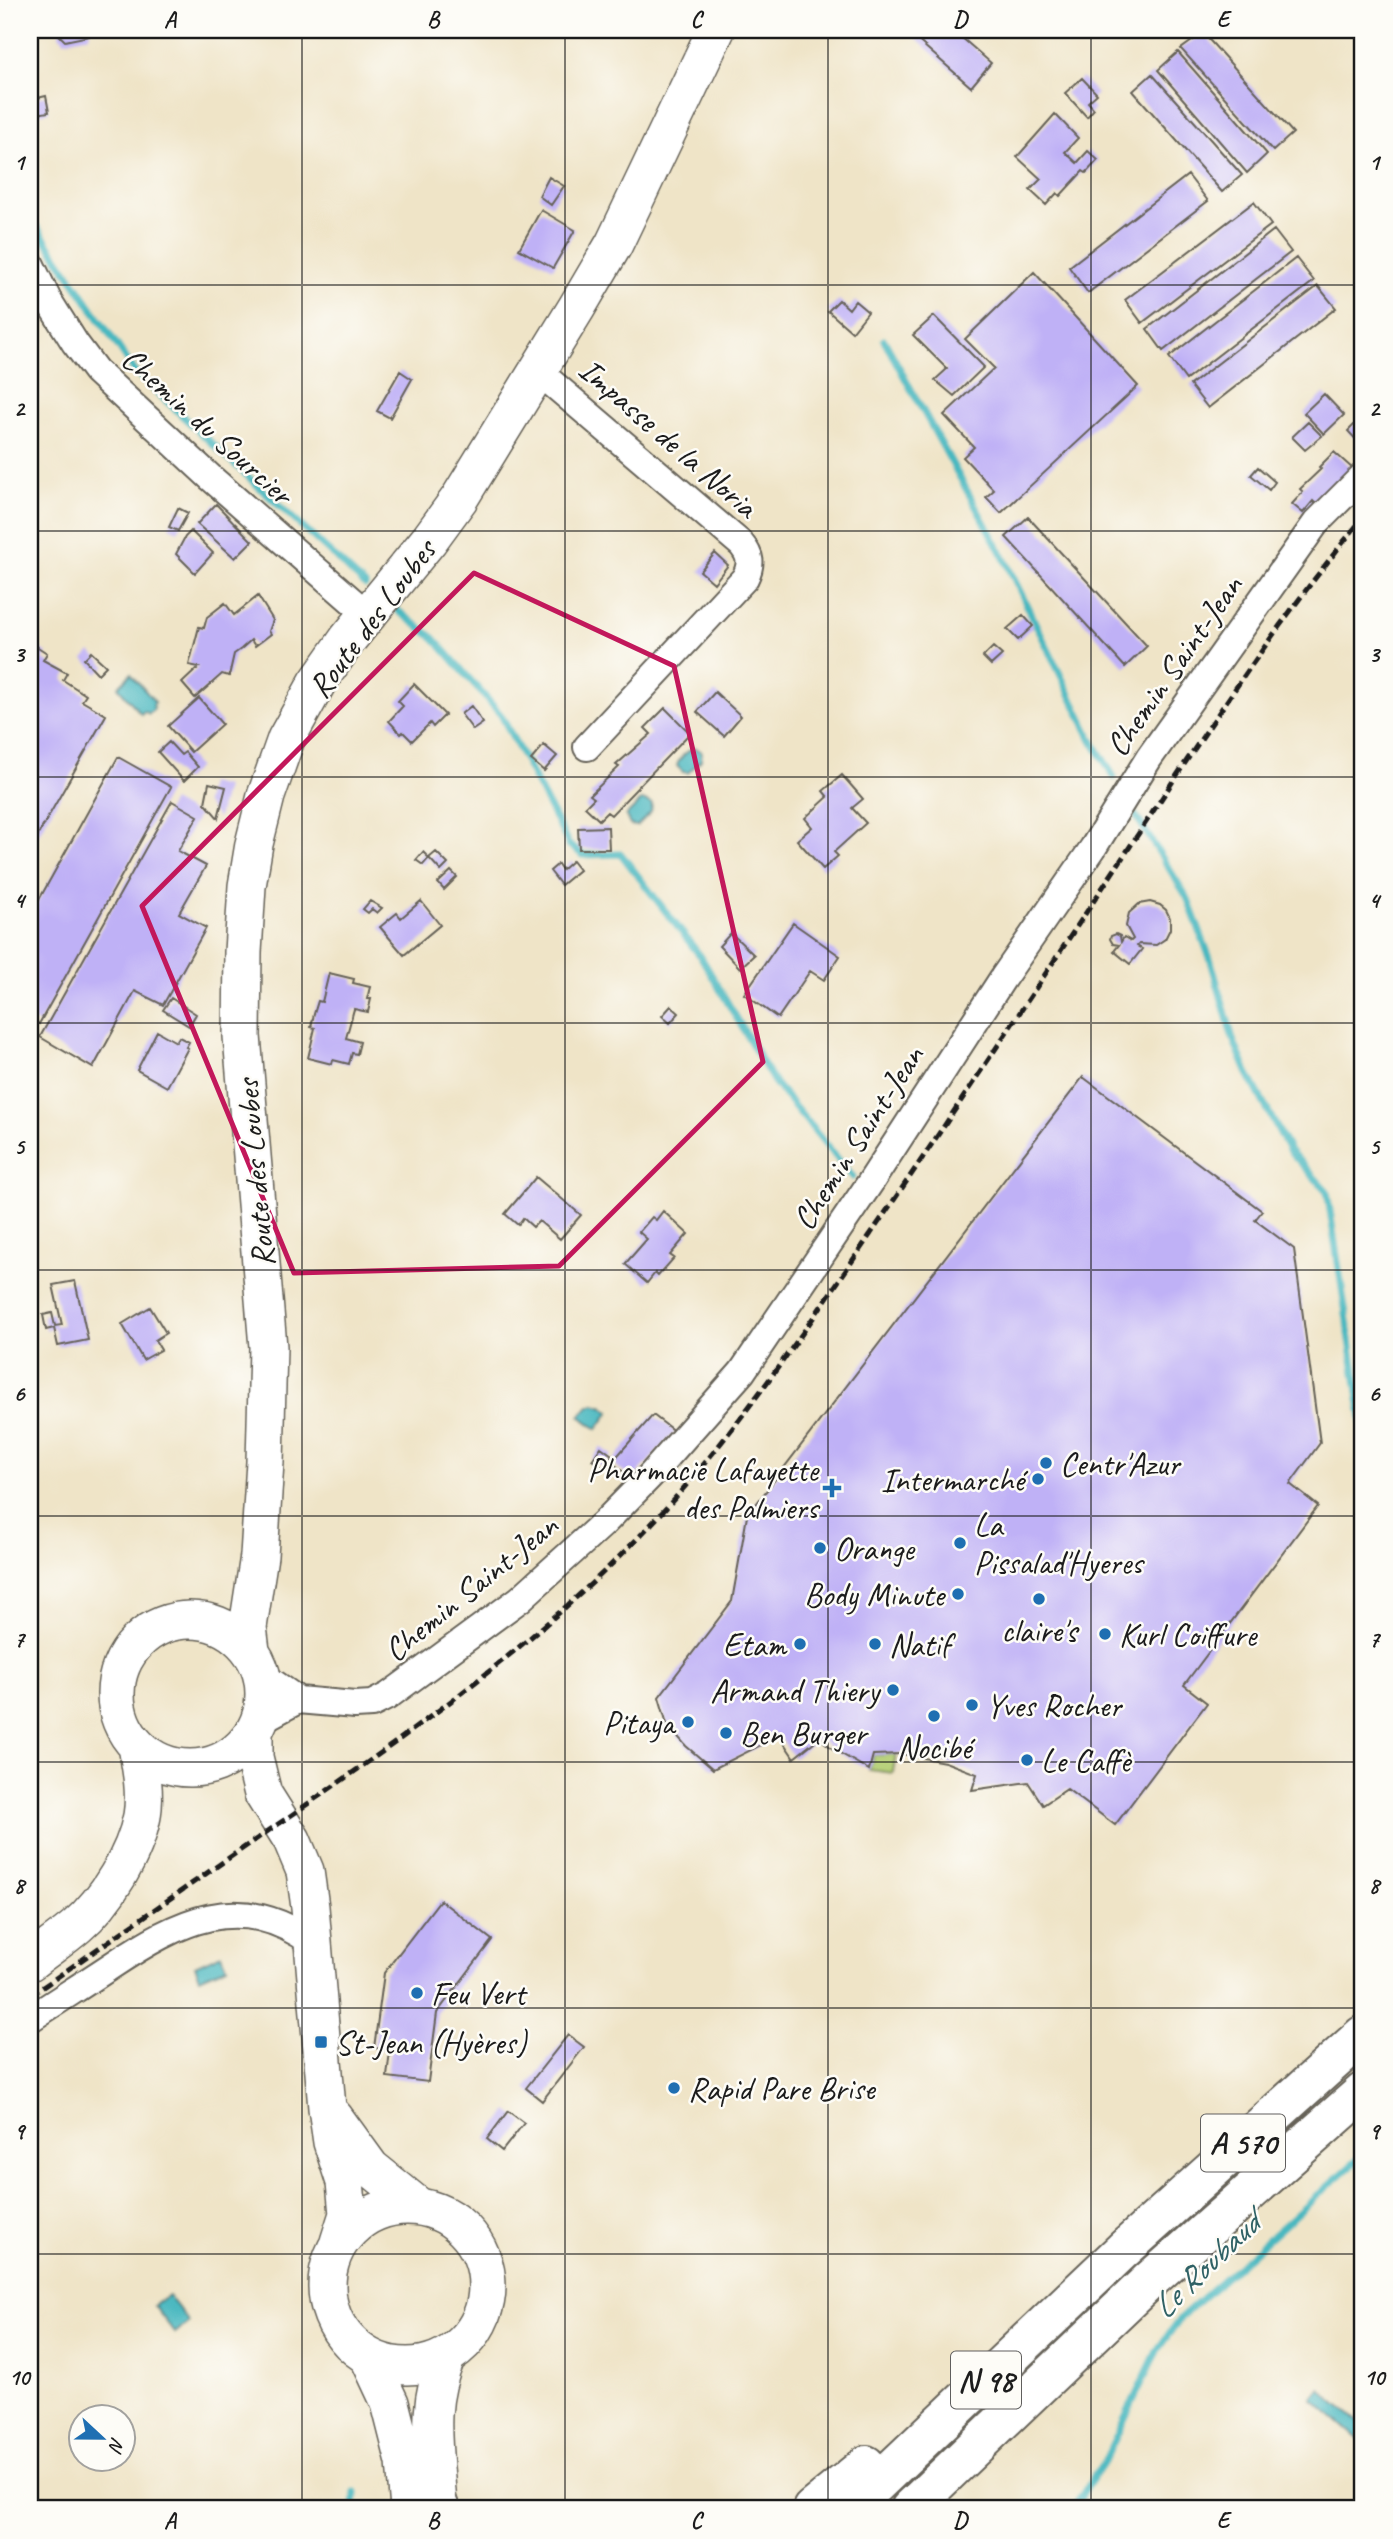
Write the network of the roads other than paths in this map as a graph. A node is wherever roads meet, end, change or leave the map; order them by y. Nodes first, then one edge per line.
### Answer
1 (716, 30) edge
2 (30, 263) edge
3 (539, 372) junction
4 (1363, 475) edge
5 (368, 615) junction
6 (587, 747) dead end
7 (261, 1520) junction
8 (198, 1619) junction
9 (257, 1663) junction
10 (298, 1700) junction
11 (257, 1726) junction
12 (137, 1746) junction
13 (198, 1768) junction
14 (263, 1794) junction
15 (142, 1816) junction
16 (313, 1943) junction
17 (30, 1962) edge
18 (30, 2019) edge
19 (1363, 2035) edge
20 (1363, 2092) edge
21 (327, 2108) junction
22 (418, 2206) junction
23 (339, 2242) junction
24 (1123, 2250) junction
25 (447, 2356) junction
26 (369, 2358) junction
27 (432, 2508) edge
28 (811, 2509) edge
29 (850, 2509) edge
30 (911, 2509) edge

1 - 3 main road, Route des Loubes
2 - 5 street, Chemin du Sourcier
3 - 5 main road, Route des Loubes
3 - 6 street, Impasse de la Noria
4 - 10 street, Chemin Saint-Jean
5 - 7 main road, Route des Loubes
7 - 8 main road, Route des Loubes
7 - 9 main road, Route des Loubes
8 - 9 main road
8 - 12 main road
9 - 10 street, Chemin Saint-Jean
9 - 11 main road
10 - 11 street
11 - 13 main road
11 - 14 main road
12 - 13 main road
12 - 15 main road
13 - 14 main road
13 - 15 main road
14 - 16 main road
15 - 17 main road
16 - 18 street
16 - 21 main road
19 - 24 highway, A 570
20 - 30 highway, A 570
21 - 22 main road
21 - 23 main road
22 - 23 main road
22 - 25 main road
23 - 26 main road
24 - 28 highway
24 - 29 highway, N 98
25 - 26 main road
25 - 27 main road
26 - 27 main road

